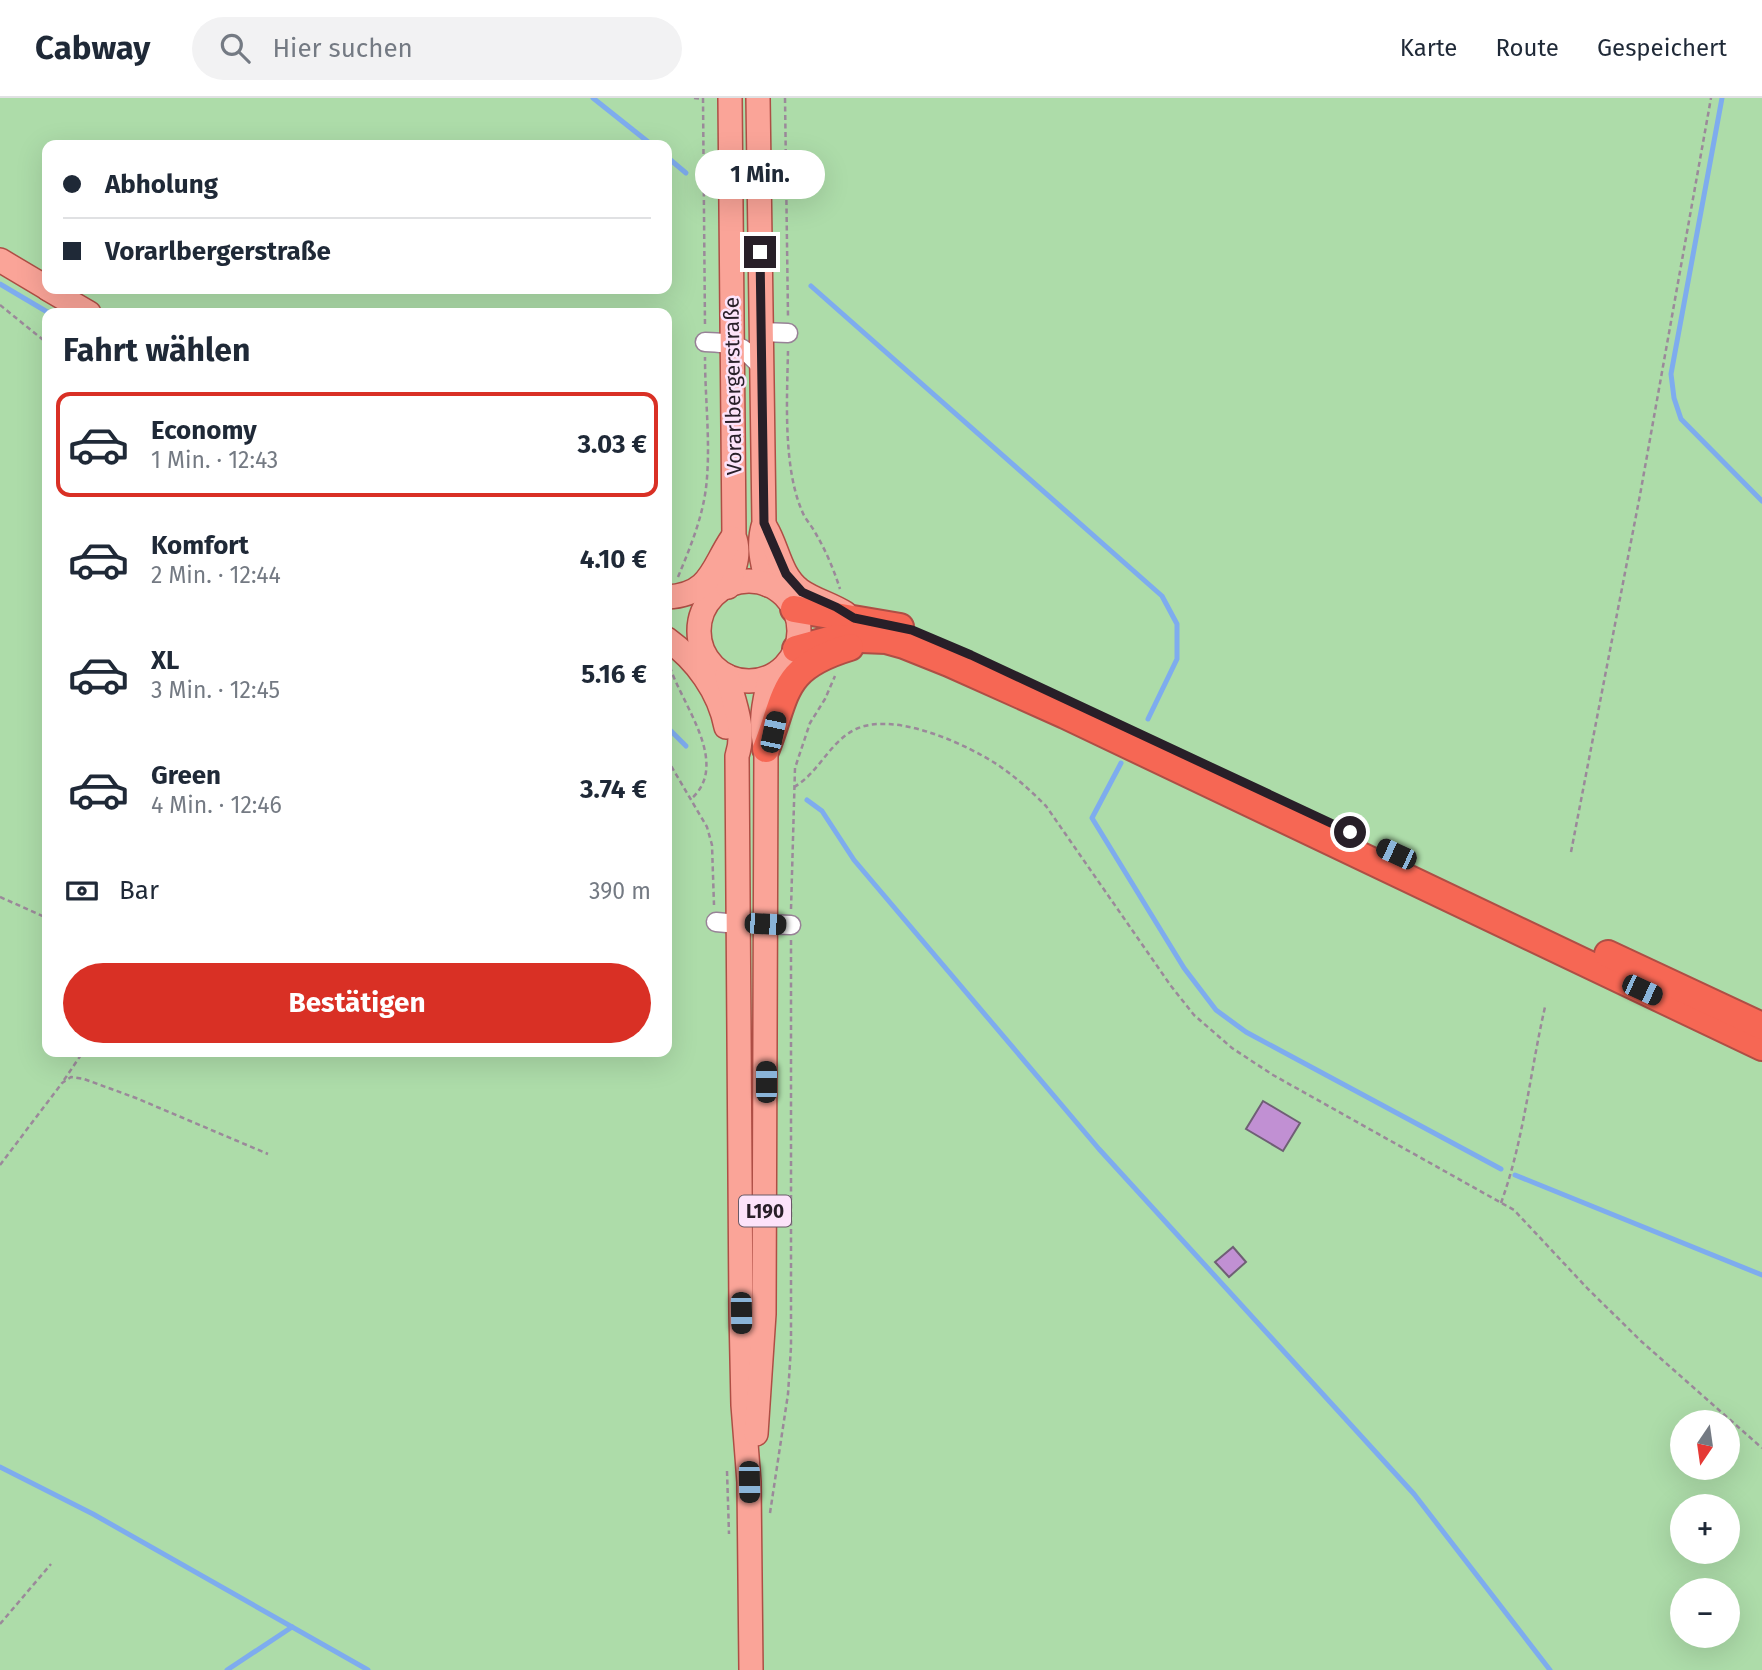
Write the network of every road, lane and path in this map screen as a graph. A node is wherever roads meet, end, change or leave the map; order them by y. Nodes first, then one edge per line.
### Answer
1 (694, 98) edge
2 (730, 98) edge
3 (758, 98) edge
4 (785, 98) edge
5 (1711, 98) edge
6 (703, 99) edge
7 (0, 260) edge
8 (42, 284) edge
9 (58, 294) edge
10 (0, 305) edge
11 (81, 308) edge
12 (761, 332) junction
13 (788, 332) junction
14 (42, 339) edge
15 (705, 342) dead end
16 (732, 343) junction
17 (762, 368) junction
18 (764, 523) junction
19 (734, 536) junction
20 (768, 585) junction
21 (728, 587) junction
22 (841, 592) dead end
23 (672, 596) edge
24 (708, 602) junction
25 (794, 609) junction
26 (672, 611) edge
27 (854, 618) junction
28 (672, 627) edge
29 (886, 640) junction
30 (672, 643) edge
31 (701, 643) junction
32 (796, 649) junction
33 (672, 672) edge
34 (727, 676) junction
35 (835, 676) dead end
36 (770, 677) junction
37 (766, 749) junction
38 (737, 756) junction
39 (672, 767) edge
40 (794, 787) junction
41 (738, 850) junction
42 (1571, 852) dead end
43 (0, 897) edge
44 (42, 916) edge
45 (765, 924) junction
46 (791, 925) joint
47 (1545, 1007) dead end
48 (1762, 1026) edge
49 (1762, 1047) edge
50 (80, 1057) edge
51 (62, 1083) junction
52 (268, 1154) dead end
53 (0, 1164) edge
54 (1501, 1203) junction
55 (1762, 1448) edge
56 (749, 1482) junction
57 (51, 1564) dead end
58 (0, 1624) edge
59 (751, 1670) edge

1 - 6 path
2 - 16 main road, Vorarlbergerstraße
3 - 12 main road, Vorarlbergerstraße
4 - 13 path
5 - 42 path
7 - 8 main road
9 - 11 main road
10 - 14 path
12 - 13 lane
12 - 17 main road, Vorarlbergerstraße
13 - 22 path
15 - 16 lane
16 - 17 lane
16 - 19 main road, Vorarlbergerstraße
17 - 18 main road, Vorarlbergerstraße
18 - 20 main road, Vorarlbergerstraße
18 - 27 main road
19 - 21 main road, Vorarlbergerstraße
19 - 23 main road
20 - 21 main road
20 - 25 main road
21 - 24 main road
24 - 26 main road
24 - 31 main road
25 - 27 highway
25 - 32 main road
27 - 48 highway
28 - 31 main road
29 - 32 highway
29 - 37 highway
29 - 49 highway
30 - 38 main road
31 - 34 main road, L190
32 - 36 main road
33 - 39 path
34 - 36 main road
34 - 38 main road, L190
35 - 40 path
36 - 37 main road, L190
37 - 45 main road, L190
38 - 41 main road, L190
40 - 46 path
40 - 54 path
41 - 45 main road, L190
41 - 56 main road, L190
43 - 44 path
45 - 46 lane
45 - 56 main road, L190
47 - 54 path
50 - 51 path
51 - 52 path
51 - 53 path
54 - 55 path
56 - 59 main road, L190
57 - 58 path

